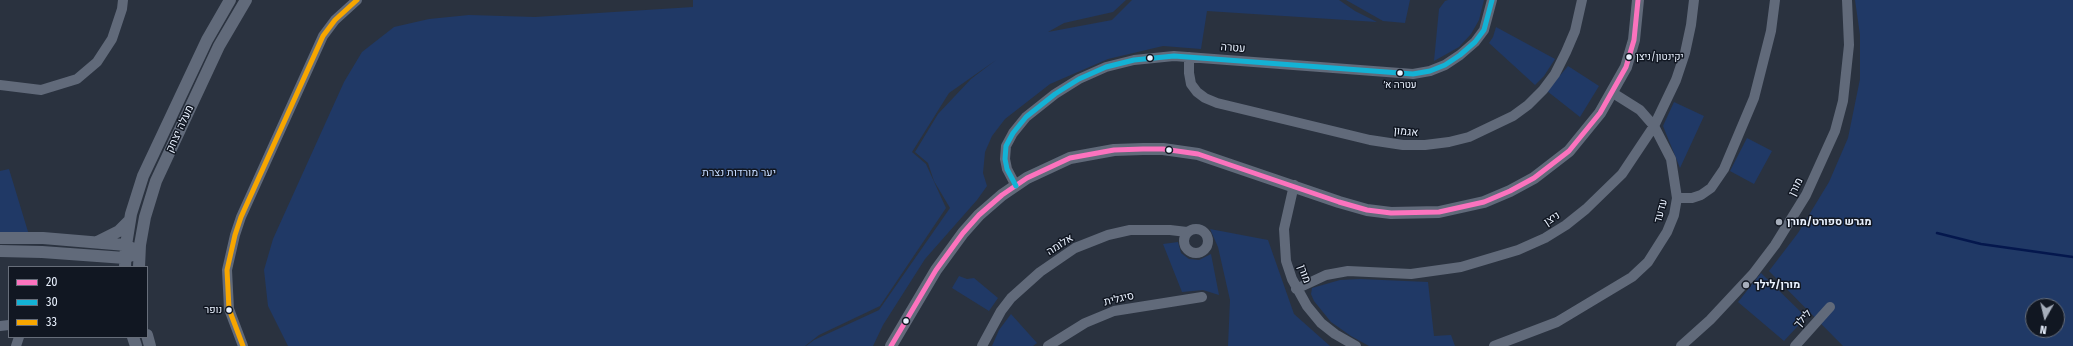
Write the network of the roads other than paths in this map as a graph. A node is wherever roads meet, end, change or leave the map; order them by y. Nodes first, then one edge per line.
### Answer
1 (122, 0) edge
2 (230, 0) edge
3 (246, 0) edge
4 (357, 0) edge
5 (1492, 0) edge
6 (1582, 0) edge
7 (1638, 0) edge
8 (1694, 0) edge
9 (1775, 0) edge
10 (1847, 0) edge
11 (1189, 57) junction
12 (0, 85) edge
13 (1613, 93) junction
14 (1654, 126) junction
15 (1294, 185) junction
16 (1016, 186) junction
17 (1677, 198) junction
18 (130, 220) junction
19 (1187, 232) dead end
20 (0, 238) edge
21 (94, 243) junction
22 (126, 245) junction
23 (0, 251) edge
24 (140, 252) junction
25 (96, 256) junction
26 (125, 263) edge
27 (111, 266) edge
28 (139, 266) edge
29 (1296, 289) junction
30 (1202, 297) dead end
31 (1830, 307) dead end
32 (243, 346) edge
33 (891, 346) edge
34 (982, 346) edge
35 (1048, 346) edge
36 (1356, 346) edge
37 (1494, 346) edge
38 (1681, 346) edge
39 (1794, 346) edge

1 - 12 street
2 - 18 street, מעלה יצחק
3 - 24 street, מעלה יצחק
4 - 32 street
5 - 11 street, עטרה
6 - 11 street, אגמון
7 - 13 street
8 - 14 street, ניצן
9 - 17 street, עדעד
10 - 38 street, מורן
11 - 16 street, עטרה
13 - 14 street
13 - 15 street
14 - 17 street
14 - 29 street, ניצן
15 - 16 street
15 - 29 street, מורן
16 - 33 street
17 - 37 street, עדעד
18 - 21 street
18 - 22 street, מעלה יצחק
19 - 34 street, אלומה
20 - 21 street
21 - 22 street
22 - 24 street
22 - 26 street, מעלה יצחק
23 - 25 street
24 - 26 street
24 - 28 street, מעלה יצחק
25 - 26 street
25 - 27 street
29 - 36 street, מורן
30 - 35 street, סיגלית
31 - 39 street, לילך

